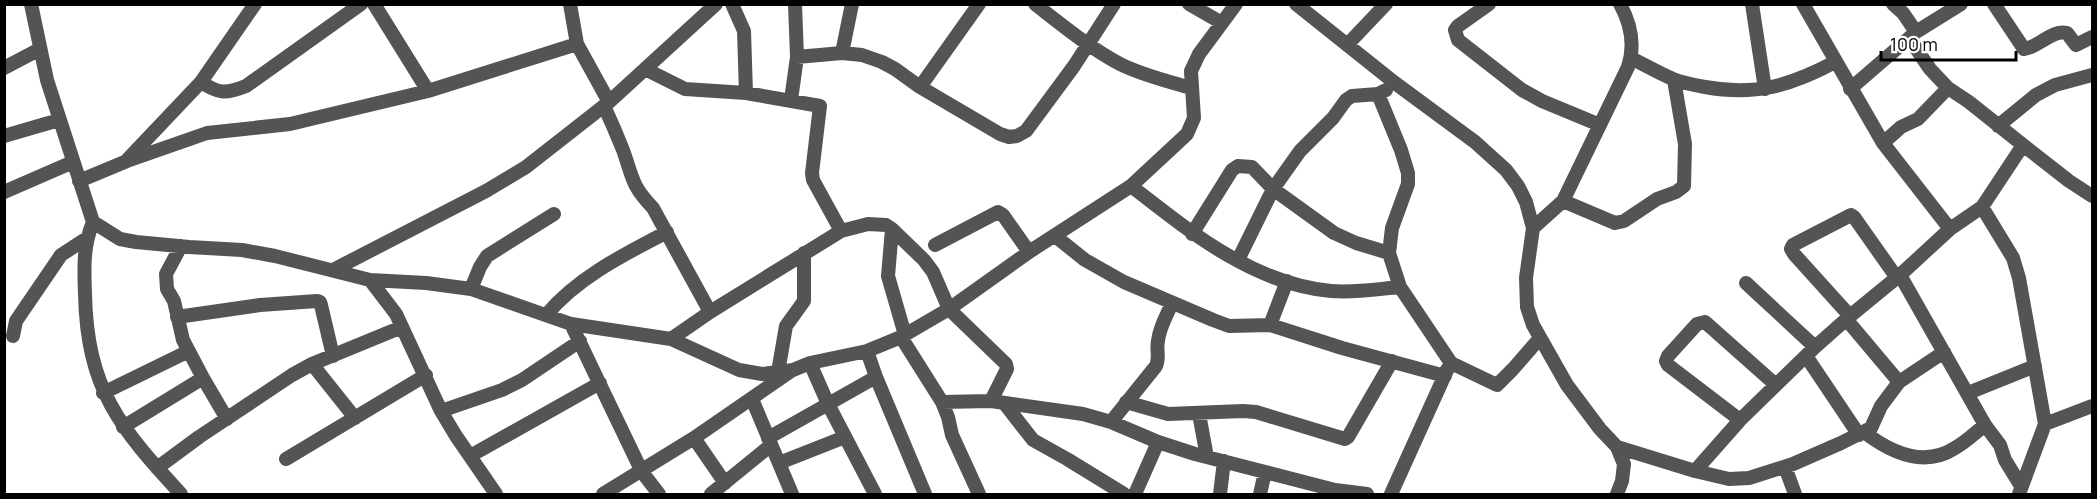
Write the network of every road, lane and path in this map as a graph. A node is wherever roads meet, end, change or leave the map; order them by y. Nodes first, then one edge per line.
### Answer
1 (31, 4) edge
2 (255, 4) edge
3 (361, 4) edge
4 (374, 4) edge
5 (570, 4) edge
6 (716, 4) edge
7 (732, 4) edge
8 (795, 4) edge
9 (852, 4) edge
10 (979, 4) edge
11 (1035, 4) edge
12 (1114, 4) edge
13 (1189, 4) edge
14 (1236, 4) edge
15 (1296, 4) edge
16 (1386, 4) edge
17 (1489, 4) edge
18 (1620, 4) edge
19 (1752, 4) edge
20 (1803, 4) edge
21 (1893, 4) edge
22 (1961, 4) edge
23 (1994, 4) edge
24 (1222, 23) junction
25 (1912, 35) junction
26 (2092, 37) edge
27 (577, 44) junction
28 (1089, 44) junction
29 (1347, 45) junction
30 (40, 49) junction
31 (842, 53) junction
32 (797, 57) junction
33 (1631, 58) junction
34 (1835, 62) junction
35 (4, 68) edge
36 (645, 69) junction
37 (2092, 75) edge
38 (1674, 80) junction
39 (201, 82) junction
40 (1395, 83) junction
41 (920, 87) junction
42 (1191, 88) junction
43 (1850, 88) junction
44 (1948, 88) junction
45 (1765, 89) junction
46 (428, 91) junction
47 (746, 93) junction
48 (1378, 94) junction
49 (791, 100) junction
50 (607, 104) junction
51 (59, 120) junction
52 (1600, 125) junction
53 (1998, 126) junction
54 (4, 136) edge
55 (1883, 143) junction
56 (2023, 145) junction
57 (127, 161) junction
58 (73, 162) junction
59 (79, 181) junction
60 (1131, 186) junction
61 (1273, 189) junction
62 (4, 192) edge
63 (2092, 196) edge
64 (1563, 201) junction
65 (1982, 207) junction
66 (554, 214) dead end
67 (93, 222) junction
68 (1533, 228) junction
69 (892, 229) junction
70 (1950, 229) junction
71 (841, 231) junction
72 (667, 232) junction
73 (1192, 234) junction
74 (1055, 236) junction
75 (87, 238) junction
76 (935, 245) dead end
77 (181, 246) junction
78 (1029, 252) junction
79 (804, 253) junction
80 (1389, 253) junction
81 (1238, 260) junction
82 (333, 270) junction
83 (1899, 276) junction
84 (370, 280) junction
85 (1287, 281) junction
86 (1746, 283) dead end
87 (1400, 287) junction
88 (471, 289) junction
89 (1172, 303) junction
90 (949, 309) junction
91 (710, 312) junction
92 (547, 314) junction
93 (177, 317) junction
94 (1848, 317) junction
95 (571, 324) junction
96 (1270, 325) junction
97 (402, 327) junction
98 (13, 336) dead end
99 (903, 336) junction
100 (1540, 338) junction
101 (671, 339) junction
102 (580, 341) junction
103 (189, 351) junction
104 (867, 351) junction
105 (1810, 352) junction
106 (1944, 352) junction
107 (333, 356) junction
108 (1392, 361) junction
109 (810, 363) junction
110 (312, 364) junction
111 (2035, 366) junction
112 (1448, 369) junction
113 (793, 370) junction
114 (778, 372) junction
115 (426, 375) junction
116 (876, 377) junction
117 (203, 378) junction
118 (1899, 382) junction
119 (600, 383) junction
120 (1776, 385) junction
121 (103, 393) junction
122 (1968, 393) junction
123 (752, 399) junction
124 (942, 402) junction
125 (997, 402) junction
126 (1126, 402) junction
127 (828, 404) junction
128 (2092, 406) edge
129 (441, 411) junction
130 (1199, 414) junction
131 (355, 418) junction
132 (227, 419) junction
133 (1740, 420) junction
134 (1111, 422) junction
135 (2045, 424) junction
136 (1985, 425) junction
137 (123, 427) junction
138 (1862, 433) junction
139 (845, 437) junction
140 (694, 438) junction
141 (770, 442) junction
142 (1158, 442) junction
143 (1617, 447) junction
144 (470, 456) junction
145 (1207, 457) junction
146 (286, 459) dead end
147 (1224, 461) junction
148 (779, 463) junction
149 (1785, 467) junction
150 (157, 468) junction
151 (1695, 471) junction
152 (642, 472) junction
153 (1264, 472) junction
154 (725, 483) junction
155 (2020, 490) edge
156 (1115, 492) edge
157 (1360, 494) edge
158 (181, 495) edge
159 (496, 495) edge
160 (603, 495) edge
161 (659, 495) edge
162 (711, 495) edge
163 (792, 495) edge
164 (876, 495) edge
165 (926, 495) edge
166 (979, 495) edge
167 (1135, 495) edge
168 (1220, 495) edge
169 (1260, 495) edge
170 (1391, 495) edge
171 (1617, 495) edge
172 (1795, 495) edge

1 - 30 street
2 - 39 street
3 - 39 street
4 - 46 street
5 - 27 street
6 - 36 street
7 - 47 street
8 - 32 street
9 - 31 street
10 - 41 street
11 - 28 street
12 - 28 street
13 - 24 street
14 - 24 street
15 - 29 street
16 - 29 street
17 - 52 street
18 - 33 street
19 - 45 street
20 - 34 street
21 - 25 street
22 - 25 street
23 - 26 street
24 - 42 street
25 - 43 street
25 - 44 street
27 - 46 street
27 - 50 street
28 - 41 street
28 - 42 street
29 - 40 street
30 - 35 street
30 - 51 street
31 - 32 street
31 - 41 street
32 - 49 street
33 - 38 street
33 - 52 street
34 - 43 street
34 - 45 street
36 - 47 street
36 - 50 street
37 - 53 street
38 - 45 street
38 - 64 street
39 - 57 street
40 - 48 street
40 - 68 street
42 - 60 street
43 - 55 street
44 - 53 street
44 - 55 street
46 - 57 street
47 - 49 street
48 - 61 street
48 - 80 street
49 - 71 street
50 - 72 street
50 - 82 street
51 - 54 street
51 - 58 street
52 - 64 street
53 - 56 street
55 - 70 street
56 - 63 street
56 - 65 street
57 - 59 street
58 - 59 street
58 - 62 street
59 - 67 street
60 - 73 street
60 - 74 street
61 - 73 street
61 - 80 street
61 - 81 street
64 - 68 street
65 - 70 street
65 - 111 street
66 - 88 street
67 - 75 street
67 - 77 street
68 - 100 street
69 - 71 street
69 - 90 street
69 - 99 street
70 - 83 street
71 - 79 street
72 - 91 street
72 - 92 street
73 - 81 street
74 - 78 street
74 - 89 street
75 - 98 street
75 - 121 street
76 - 78 street
77 - 82 street
77 - 93 street
78 - 90 street
79 - 91 street
79 - 114 street
80 - 87 street
81 - 85 street
82 - 84 street
83 - 94 street
83 - 94 street
83 - 106 street
84 - 88 street
84 - 97 street
85 - 87 street
85 - 96 street
86 - 105 street
87 - 112 street
88 - 92 street
89 - 96 street
89 - 126 street
90 - 99 street
90 - 125 street
91 - 101 street
92 - 95 street
93 - 103 street
93 - 107 street
94 - 105 street
94 - 118 street
95 - 101 street
95 - 102 street
96 - 108 street
97 - 107 street
97 - 115 street
99 - 104 street
99 - 124 street
100 - 112 street
100 - 143 street
101 - 114 street
102 - 119 street
102 - 129 street
103 - 117 street
103 - 121 street
104 - 109 street
104 - 116 street
105 - 120 street
105 - 138 street
106 - 118 street
106 - 122 street
107 - 110 street
108 - 112 street
108 - 130 street
109 - 113 street
109 - 127 street
110 - 131 street
110 - 132 street
111 - 122 street
111 - 135 street
112 - 170 street
113 - 114 street
113 - 123 street
115 - 129 street
115 - 131 street
116 - 127 street
116 - 165 street
117 - 132 street
117 - 137 street
118 - 138 street
119 - 144 street
119 - 152 street
120 - 133 street
120 - 133 street
121 - 137 street
122 - 136 street
123 - 140 street
123 - 141 street
124 - 125 street
124 - 166 street
125 - 134 street
125 - 156 street
126 - 130 street
126 - 134 street
127 - 139 street
127 - 141 street
128 - 135 street
129 - 144 street
130 - 145 street
131 - 146 street
132 - 150 street
133 - 151 street
134 - 142 street
135 - 155 street
136 - 138 street
136 - 155 street
137 - 150 street
138 - 149 street
139 - 148 street
139 - 164 street
140 - 152 street
140 - 154 street
141 - 148 street
141 - 154 street
142 - 145 street
142 - 167 street
143 - 151 street
143 - 171 street
144 - 159 street
145 - 147 street
147 - 153 street
147 - 168 street
148 - 163 street
149 - 151 street
149 - 172 street
150 - 158 street
152 - 160 street
152 - 161 street
153 - 157 street
153 - 169 street
154 - 162 street

